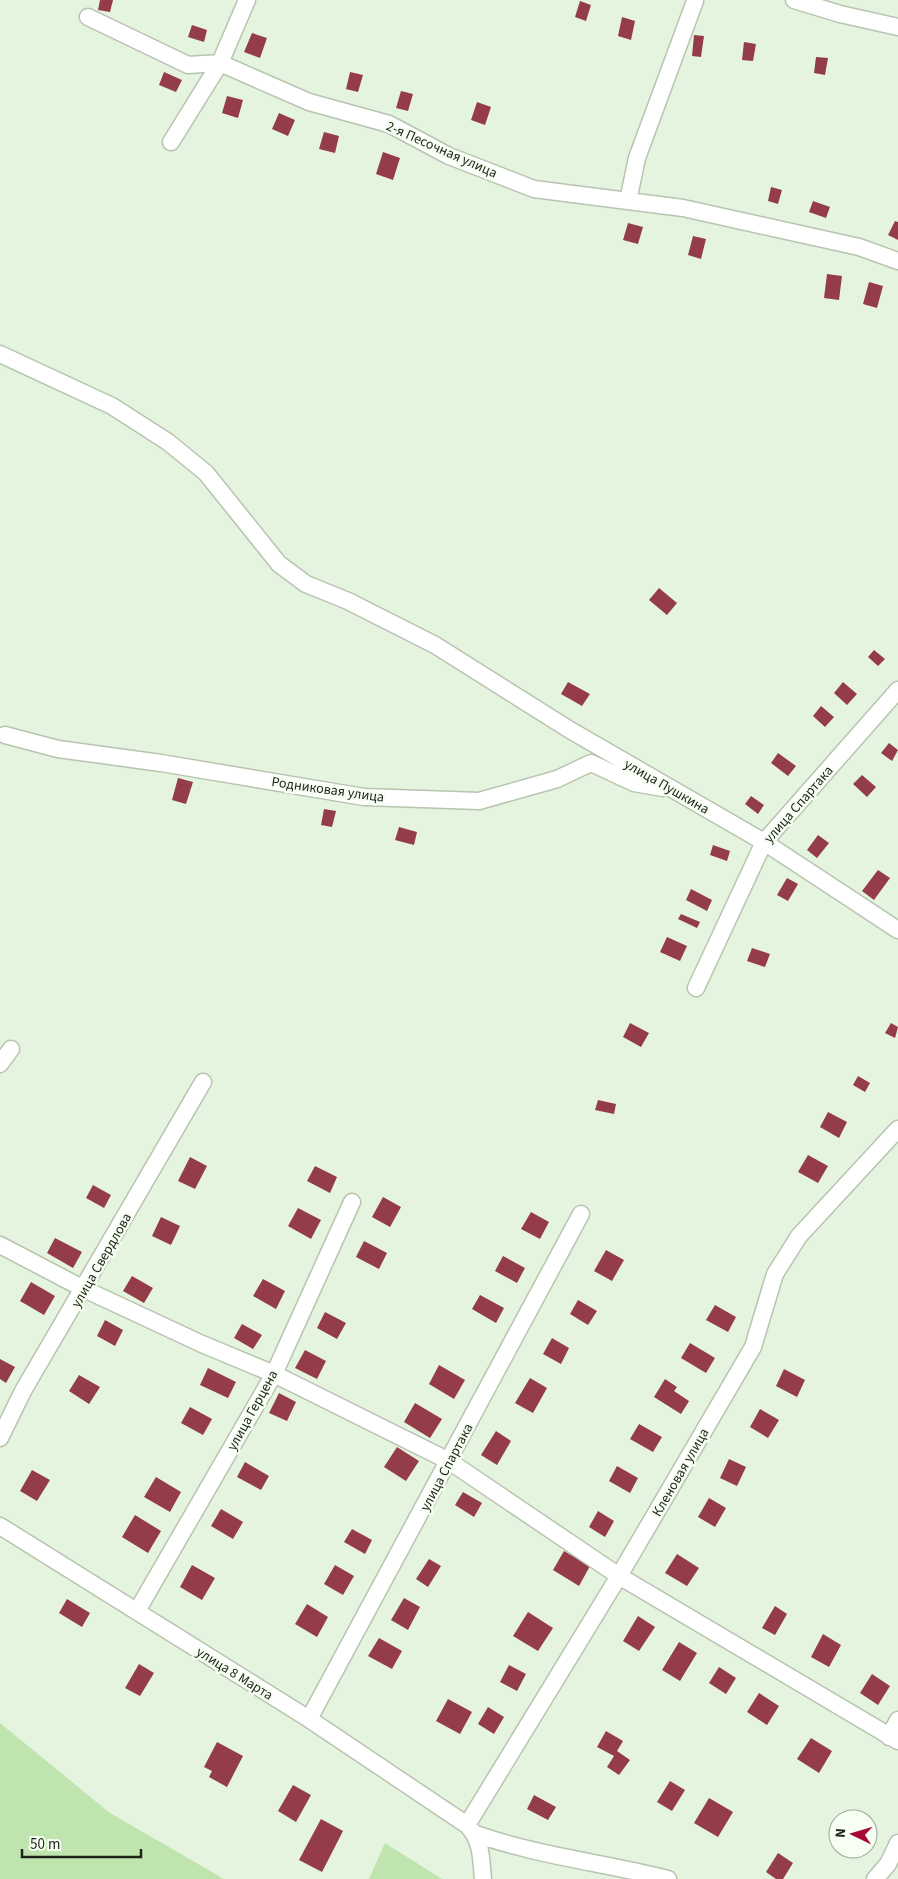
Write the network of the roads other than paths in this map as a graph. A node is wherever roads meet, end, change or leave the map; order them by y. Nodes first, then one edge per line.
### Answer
1 (247, 0) edge
2 (696, 0) edge
3 (794, 0) edge
4 (88, 17) dead end
5 (898, 27) edge
6 (220, 63) junction
7 (171, 142) dead end
8 (628, 201) junction
9 (898, 261) edge
10 (0, 354) edge
11 (898, 690) edge
12 (5, 734) dead end
13 (674, 790) junction
14 (764, 842) junction
15 (898, 930) edge
16 (696, 988) dead end
17 (11, 1049) dead end
18 (0, 1064) edge
19 (203, 1082) dead end
20 (898, 1129) edge
21 (352, 1202) dead end
22 (581, 1214) dead end
23 (0, 1245) edge
24 (84, 1289) junction
25 (274, 1374) junction
26 (0, 1438) edge
27 (449, 1461) junction
28 (0, 1526) edge
29 (619, 1576) junction
30 (137, 1611) junction
31 (309, 1719) junction
32 (898, 1720) edge
33 (894, 1739) edge
34 (472, 1830) junction
35 (898, 1843) edge
36 (483, 1879) edge
37 (668, 1879) edge
38 (875, 1879) edge

1 - 6 street
2 - 8 street
3 - 5 street
4 - 6 street, 2-я Песочная улица
6 - 7 street
6 - 8 street, 2-я Песочная улица
8 - 9 street, 2-я Песочная улица
10 - 13 street, улица Пушкина
11 - 14 street, улица Спартака
12 - 13 street, Родниковая улица
13 - 14 street, улица Пушкина
14 - 15 street, улица Пушкина
14 - 16 street, улица Спартака
17 - 18 street
19 - 24 street, улица Свердлова
20 - 29 street, Кленовая улица
21 - 25 street, улица Герцена
22 - 27 street, улица Спартака
23 - 24 street
24 - 25 street
24 - 26 street, улица Свердлова
25 - 27 street
25 - 30 street, улица Герцена
27 - 29 street
27 - 31 street, улица Спартака
28 - 30 street, улица 8 Марта
29 - 33 street
29 - 34 street, Кленовая улица
30 - 31 street, улица 8 Марта
31 - 34 street, улица 8 Марта
32 - 33 street
34 - 36 street
34 - 37 street, улица 8 Марта
35 - 38 street

